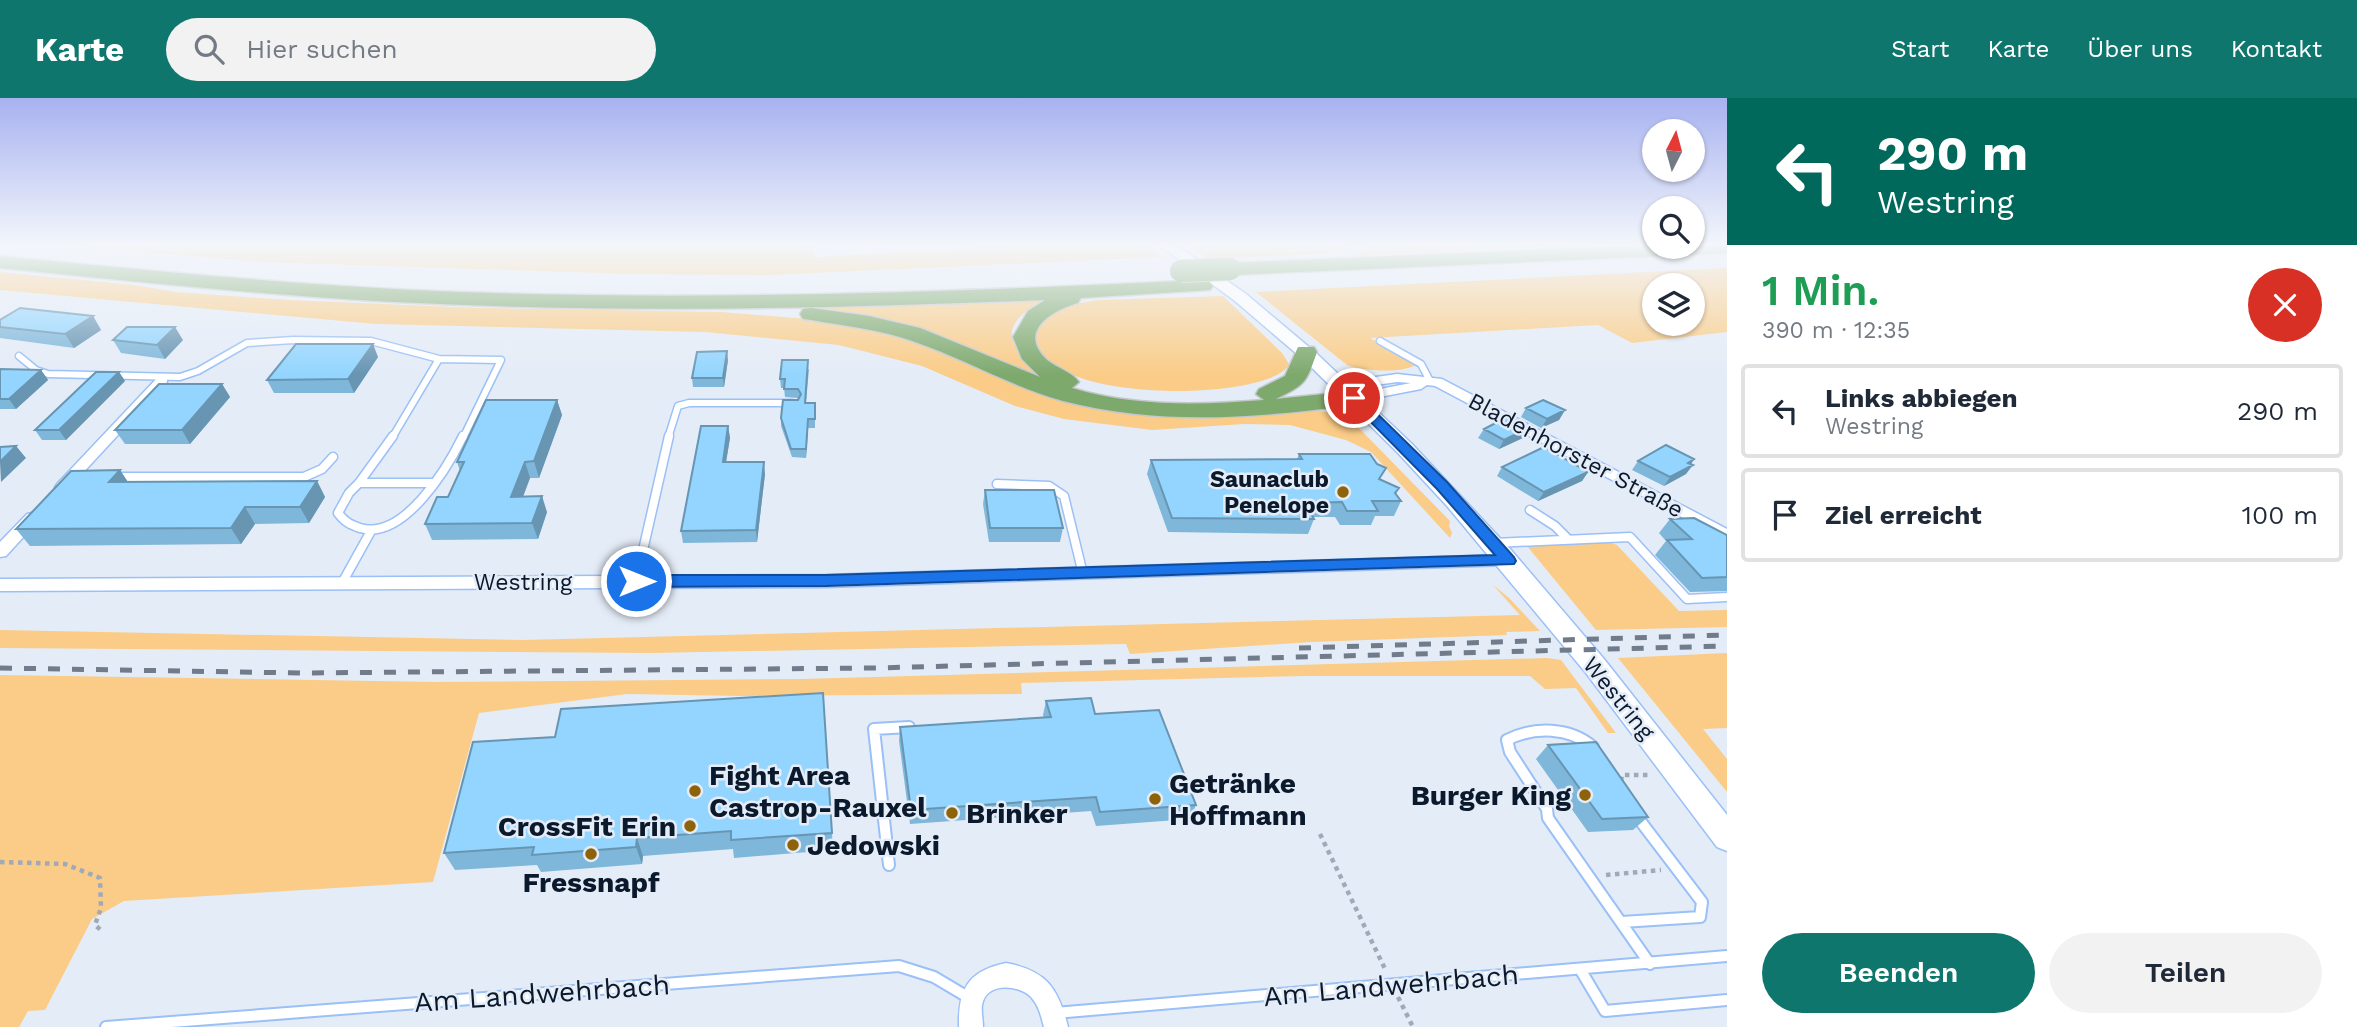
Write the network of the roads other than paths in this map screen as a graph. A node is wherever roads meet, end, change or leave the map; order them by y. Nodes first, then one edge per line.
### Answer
1 (291, 288) edge
2 (1142, 288) edge
3 (1150, 288) edge
4 (1227, 288) edge
5 (570, 301) junction
6 (1380, 341) dead end
7 (1306, 352) junction
8 (19, 356) dead end
9 (439, 359) junction
10 (163, 379) junction
11 (1426, 380) junction
12 (1348, 392) junction
13 (1268, 394) junction
14 (796, 402) edge
15 (333, 457) dead end
16 (112, 477) edge
17 (359, 483) junction
18 (432, 483) junction
19 (997, 484) dead end
20 (1530, 510) dead end
21 (371, 531) junction
22 (1727, 536) edge
23 (1568, 539) junction
24 (0, 552) edge
25 (1501, 552) junction
26 (1083, 573) junction
27 (636, 581) junction
28 (342, 583) junction
29 (0, 585) edge
30 (1727, 597) edge
31 (925, 726) edge
32 (1600, 760) edge
33 (1627, 803) edge
34 (1727, 838) edge
35 (888, 865) dead end
36 (1622, 922) junction
37 (1727, 956) edge
38 (1650, 964) junction
39 (1580, 970) junction
40 (971, 999) junction
41 (1727, 1000) edge
42 (1055, 1020) edge
43 (106, 1027) edge
44 (971, 1027) edge

1 - 5 highway
2 - 5 highway
3 - 13 highway
4 - 7 main road, Westring
5 - 12 highway
6 - 11 lane
7 - 12 main road, Westring
7 - 13 highway
8 - 10 lane
9 - 10 lane
9 - 17 lane
9 - 18 lane
10 - 24 street
11 - 12 street
11 - 22 street, Bladenhorster Straße
12 - 13 highway
12 - 25 main road, Westring
14 - 27 lane
15 - 16 lane
17 - 18 lane
17 - 21 lane
18 - 21 lane
19 - 26 lane
20 - 23 lane
21 - 28 lane
23 - 25 lane
23 - 30 lane
25 - 26 street, Westring
25 - 34 main road, Westring
26 - 27 street, Westring
27 - 28 street, Westring
28 - 29 street, Westring
31 - 35 lane
32 - 36 lane
33 - 36 lane
36 - 38 lane
37 - 38 lane, Am Landwehrbach
38 - 39 lane, Am Landwehrbach
39 - 41 lane
39 - 42 lane, Am Landwehrbach
40 - 42 street
40 - 43 lane, Am Landwehrbach
40 - 44 street

